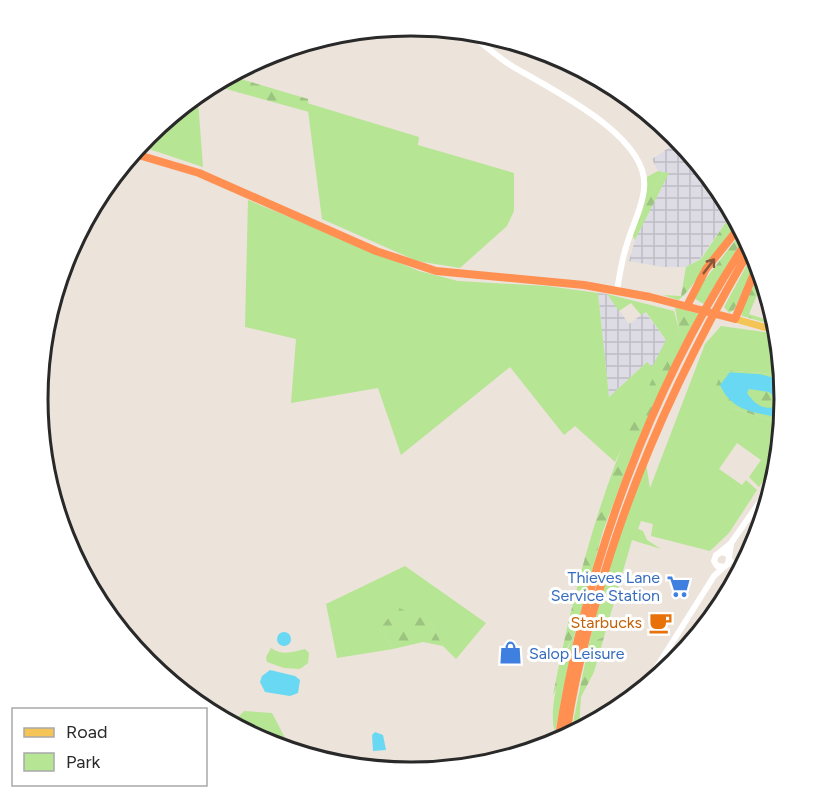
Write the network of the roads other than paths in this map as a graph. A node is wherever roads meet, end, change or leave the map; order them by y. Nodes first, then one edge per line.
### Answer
1 (487, 44) edge
2 (142, 156) edge
3 (734, 233) edge
4 (742, 250) edge
5 (746, 257) edge
6 (753, 276) edge
7 (616, 290) junction
8 (687, 306) junction
9 (735, 319) junction
10 (768, 328) edge
11 (759, 503) edge
12 (731, 543) junction
13 (719, 553) junction
14 (727, 561) junction
15 (716, 564) junction
16 (734, 565) edge
17 (714, 576) junction
18 (658, 666) edge
19 (568, 727) edge
20 (561, 730) edge

1 - 7 street
2 - 7 highway
8 -> 3 highway
4 - 20 highway
5 - 19 highway
6 - 9 highway
7 - 8 highway
8 - 9 highway
9 - 10 main road
11 - 12 street
12 - 13 street
12 - 14 street
13 - 14 street
13 - 15 street
14 - 15 street
14 - 16 street
14 - 17 street
15 - 17 street
17 - 18 street

